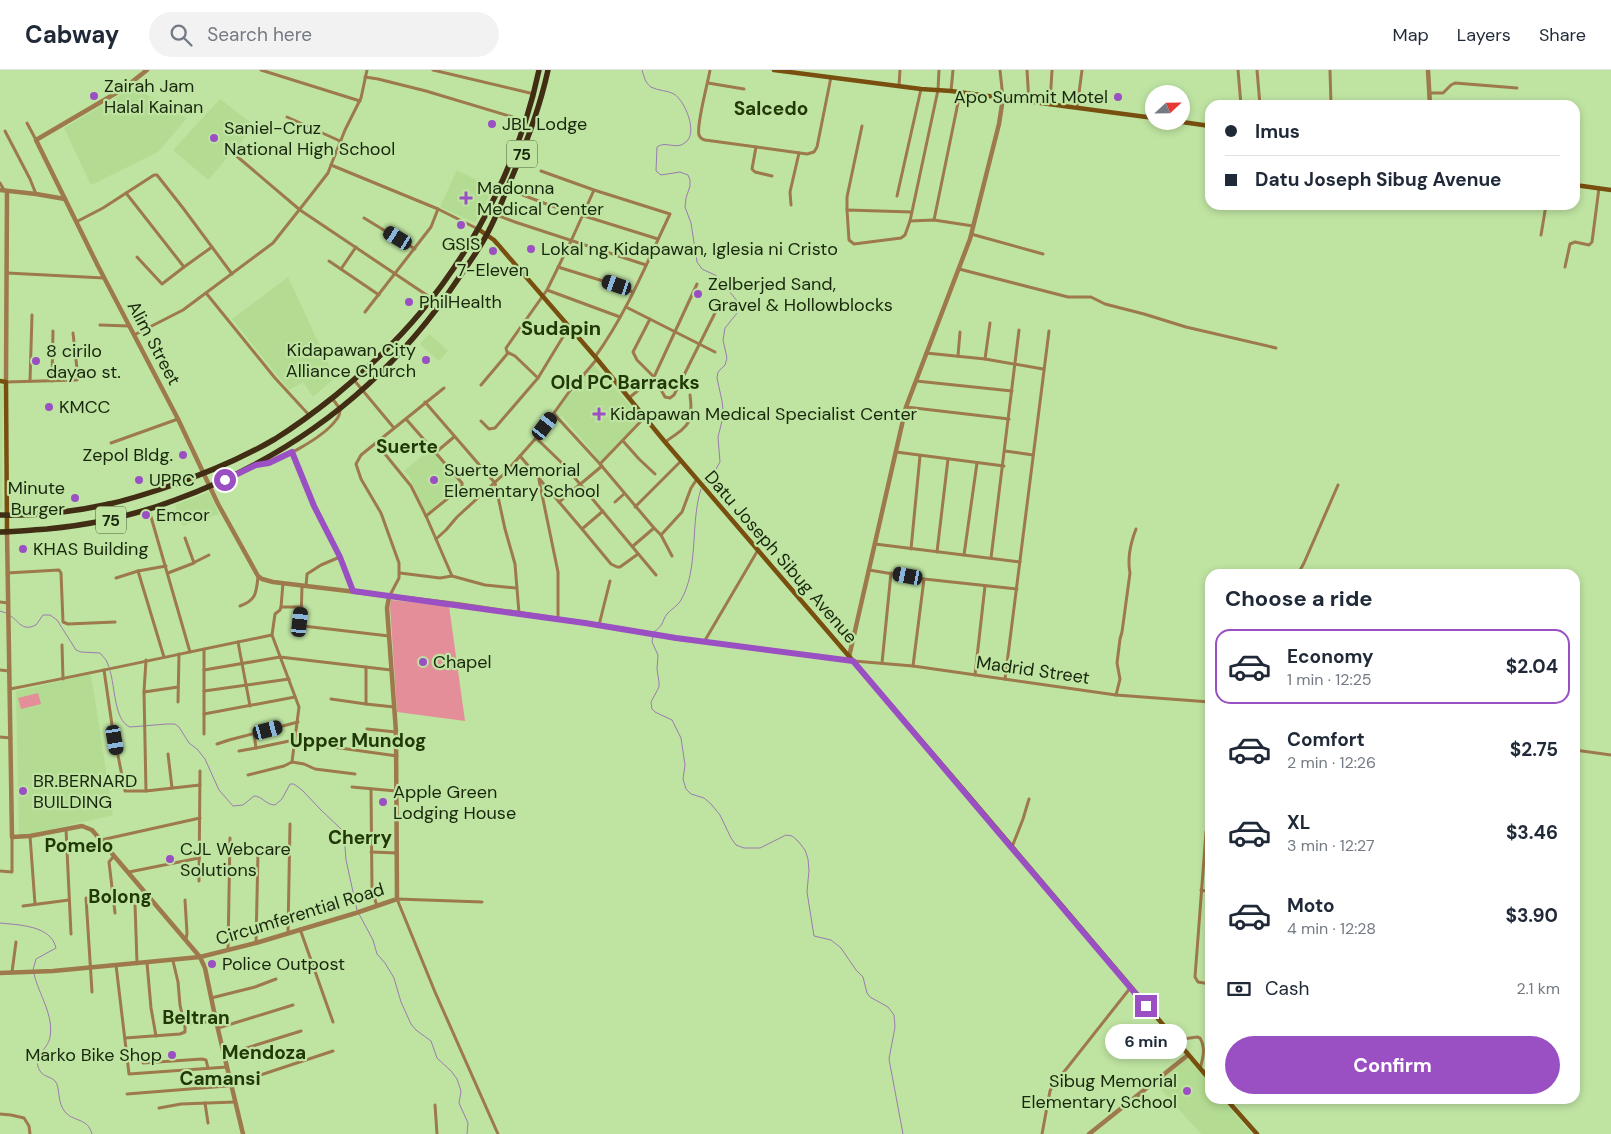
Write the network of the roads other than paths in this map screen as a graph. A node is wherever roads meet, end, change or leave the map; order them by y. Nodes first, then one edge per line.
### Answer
1 (147, 70) edge
2 (261, 70) edge
3 (367, 70) edge
4 (433, 70) edge
5 (540, 70) edge
6 (548, 70) edge
7 (710, 70) edge
8 (774, 70) edge
9 (900, 70) edge
10 (939, 70) edge
11 (953, 70) edge
12 (1000, 70) edge
13 (1027, 70) edge
14 (1052, 70) edge
15 (1082, 70) edge
16 (1238, 70) edge
17 (1257, 70) edge
18 (1330, 70) edge
19 (1428, 70) edge
20 (789, 71) edge
21 (831, 77) junction
22 (365, 78) junction
23 (708, 83) junction
24 (899, 86) junction
25 (1516, 88) dead end
26 (744, 89) dead end
27 (921, 89) junction
28 (938, 90) junction
29 (951, 91) junction
30 (960, 93) junction
31 (1430, 93) junction
32 (534, 94) junction
33 (1003, 98) junction
34 (1241, 100) edge
35 (1260, 100) edge
36 (1331, 100) edge
37 (1430, 100) edge
38 (360, 101) junction
39 (1028, 102) junction
40 (1050, 104) junction
41 (530, 108) junction
42 (1076, 108) junction
43 (538, 110) junction
44 (287, 117) dead end
45 (1145, 117) edge
46 (526, 121) junction
47 (27, 123) dead end
48 (1190, 123) edge
49 (1205, 125) edge
50 (862, 126) dead end
51 (4, 131) dead end
52 (36, 140) junction
53 (340, 141) junction
54 (756, 147) junction
55 (233, 153) dead end
56 (799, 153) junction
57 (331, 165) junction
58 (541, 170) dead end
59 (772, 176) dead end
60 (0, 183) edge
61 (1580, 186) edge
62 (1599, 188) junction
63 (507, 189) junction
64 (594, 190) junction
65 (1611, 190) edge
66 (4, 191) edge
67 (126, 193) junction
68 (36, 194) junction
69 (897, 196) dead end
70 (65, 199) junction
71 (791, 205) dead end
72 (438, 209) junction
73 (300, 210) junction
74 (847, 210) junction
75 (1545, 210) edge
76 (912, 212) junction
77 (496, 214) junction
78 (583, 215) junction
79 (364, 218) dead end
80 (934, 220) junction
81 (910, 221) junction
82 (76, 222) junction
83 (974, 226) junction
84 (478, 228) junction
85 (487, 234) junction
86 (971, 234) junction
87 (1541, 235) dead end
88 (658, 239) junction
89 (571, 241) junction
90 (356, 246) junction
91 (212, 247) junction
92 (415, 248) junction
93 (0, 251) edge
94 (6, 252) junction
95 (1043, 254) dead end
96 (137, 257) dead end
97 (329, 261) dead end
98 (646, 265) junction
99 (184, 267) junction
100 (558, 267) junction
101 (1565, 267) dead end
102 (341, 269) junction
103 (959, 269) junction
104 (6, 273) junction
105 (396, 273) junction
106 (232, 274) junction
107 (104, 278) junction
108 (697, 284) dead end
109 (547, 290) junction
110 (633, 292) junction
111 (206, 293) junction
112 (379, 295) junction
113 (543, 297) junction
114 (432, 298) junction
115 (441, 304) junction
116 (626, 307) junction
117 (717, 309) dead end
118 (365, 312) dead end
119 (0, 315) edge
120 (6, 315) junction
121 (32, 315) dead end
122 (620, 317) junction
123 (650, 319) junction
124 (990, 323) dead end
125 (100, 325) dead end
126 (130, 326) junction
127 (570, 327) junction
128 (1019, 330) dead end
129 (675, 331) junction
130 (1049, 331) dead end
131 (53, 332) dead end
132 (960, 332) dead end
133 (73, 333) dead end
134 (134, 335) junction
135 (700, 343) junction
136 (1276, 348) dead end
137 (715, 352) dead end
138 (508, 353) junction
139 (926, 353) junction
140 (958, 356) junction
141 (596, 358) junction
142 (985, 359) junction
143 (1015, 364) junction
144 (1043, 369) junction
145 (654, 377) junction
146 (538, 378) junction
147 (354, 380) junction
148 (30, 381) junction
149 (52, 381) junction
150 (916, 381) junction
151 (3, 382) edge
152 (481, 385) dead end
153 (444, 388) dead end
154 (362, 390) junction
155 (1012, 391) junction
156 (690, 395) dead end
157 (332, 398) junction
158 (629, 398) junction
159 (425, 402) junction
160 (906, 407) junction
161 (340, 409) junction
162 (554, 414) junction
163 (310, 416) junction
164 (644, 418) junction
165 (178, 419) junction
166 (406, 419) junction
167 (1009, 419) junction
168 (481, 421) dead end
169 (394, 428) junction
170 (454, 437) junction
171 (536, 438) junction
172 (623, 441) junction
173 (665, 442) junction
174 (110, 443) dead end
175 (376, 443) junction
176 (1005, 451) junction
177 (292, 452) junction
178 (896, 452) junction
179 (435, 453) junction
180 (1034, 455) junction
181 (520, 456) junction
182 (920, 456) junction
183 (948, 459) junction
184 (681, 461) junction
185 (977, 463) junction
186 (256, 465) junction
187 (601, 465) junction
188 (1004, 466) junction
189 (204, 474) junction
190 (655, 474) dead end
191 (539, 479) junction
192 (696, 479) junction
193 (495, 483) junction
194 (580, 484) junction
195 (1338, 485) dead end
196 (210, 487) junction
197 (624, 494) junction
198 (559, 502) junction
199 (615, 502) dead end
200 (110, 504) junction
201 (635, 507) junction
202 (149, 510) junction
203 (603, 511) junction
204 (3, 515) edge
205 (426, 516) junction
206 (113, 520) junction
207 (654, 528) junction
208 (582, 529) junction
209 (1136, 529) dead end
210 (3, 532) edge
211 (661, 535) junction
212 (185, 538) dead end
213 (436, 539) junction
214 (875, 544) junction
215 (632, 546) junction
216 (911, 549) junction
217 (758, 550) junction
218 (937, 552) junction
219 (638, 554) junction
220 (209, 555) dead end
221 (964, 555) junction
222 (672, 556) dead end
223 (340, 557) junction
224 (991, 558) junction
225 (195, 562) junction
226 (1020, 562) junction
227 (166, 566) junction
228 (1300, 569) edge
229 (869, 570) junction
230 (138, 571) junction
231 (7, 573) junction
232 (168, 573) junction
233 (400, 573) junction
234 (892, 573) junction
235 (656, 575) dead end
236 (258, 576) junction
237 (452, 576) junction
238 (116, 578) dead end
239 (924, 579) junction
240 (610, 581) dead end
241 (284, 583) junction
242 (304, 586) junction
243 (985, 586) junction
244 (516, 588) junction
245 (1017, 589) junction
246 (353, 591) junction
247 (389, 597) junction
248 (0, 602) edge
249 (8, 603) junction
250 (240, 606) dead end
251 (281, 607) junction
252 (302, 608) junction
253 (519, 613) junction
254 (558, 619) junction
255 (115, 622) dead end
256 (599, 625) junction
257 (272, 635) junction
258 (389, 636) junction
259 (238, 642) junction
260 (704, 642) junction
261 (62, 645) dead end
262 (204, 649) junction
263 (190, 652) junction
264 (179, 654) junction
265 (164, 657) junction
266 (280, 657) junction
267 (849, 657) junction
268 (146, 660) junction
269 (853, 661) junction
270 (242, 663) junction
271 (882, 663) junction
272 (913, 666) junction
273 (366, 667) junction
274 (0, 670) edge
275 (105, 670) junction
276 (204, 670) junction
277 (392, 670) junction
278 (9, 671) junction
279 (975, 676) junction
280 (63, 679) junction
281 (289, 679) junction
282 (1005, 679) junction
283 (246, 684) junction
284 (178, 688) junction
285 (10, 689) junction
286 (204, 691) junction
287 (144, 692) junction
288 (1116, 695) junction
289 (295, 697) junction
290 (331, 699) dead end
291 (178, 702) dead end
292 (1205, 702) edge
293 (366, 704) junction
294 (250, 706) junction
295 (394, 707) junction
296 (204, 714) junction
297 (298, 722) junction
298 (368, 729) dead end
299 (396, 732) junction
300 (204, 734) dead end
301 (254, 734) junction
302 (0, 736) edge
303 (10, 738) junction
304 (294, 740) junction
305 (217, 744) dead end
306 (333, 747) dead end
307 (256, 748) junction
308 (239, 751) dead end
309 (1580, 751) edge
310 (168, 754) dead end
311 (1611, 755) edge
312 (396, 756) junction
313 (292, 762) junction
314 (200, 771) dead end
315 (355, 774) dead end
316 (248, 775) dead end
317 (200, 785) junction
318 (352, 787) dead end
319 (172, 788) junction
320 (371, 789) junction
321 (146, 791) junction
322 (397, 791) junction
323 (1029, 799) dead end
324 (200, 818) junction
325 (290, 824) dead end
326 (66, 829) junction
327 (30, 836) junction
328 (12, 837) junction
329 (230, 838) dead end
330 (101, 840) junction
331 (1205, 844) edge
332 (1012, 846) junction
333 (258, 852) dead end
334 (372, 852) junction
335 (397, 853) junction
336 (114, 856) junction
337 (199, 858) junction
338 (0, 871) edge
339 (129, 872) junction
340 (199, 881) dead end
341 (1201, 890) junction
342 (1205, 891) edge
343 (86, 898) dead end
344 (397, 899) junction
345 (69, 900) junction
346 (152, 900) junction
347 (185, 900) dead end
348 (482, 902) dead end
349 (35, 904) junction
350 (23, 906) dead end
351 (377, 906) junction
352 (114, 913) dead end
353 (300, 929) junction
354 (288, 933) junction
355 (71, 934) dead end
356 (186, 940) junction
357 (16, 942) dead end
358 (256, 943) junction
359 (228, 951) junction
360 (200, 957) junction
361 (173, 961) junction
362 (147, 962) junction
363 (137, 963) junction
364 (116, 965) junction
365 (91, 966) junction
366 (12, 972) junction
367 (0, 973) edge
368 (276, 979) dead end
369 (1205, 983) edge
370 (1131, 987) junction
371 (92, 992) dead end
372 (211, 998) junction
373 (293, 1005) dead end
374 (216, 1021) junction
375 (332, 1022) dead end
376 (185, 1024) junction
377 (218, 1028) junction
378 (301, 1031) dead end
379 (156, 1036) junction
380 (125, 1038) junction
381 (1175, 1040) junction
382 (333, 1051) dead end
383 (224, 1054) junction
384 (1188, 1055) junction
385 (143, 1063) dead end
386 (208, 1068) junction
387 (227, 1068) junction
388 (1201, 1070) junction
389 (1205, 1071) edge
390 (1205, 1074) edge
391 (231, 1085) junction
392 (127, 1094) dead end
393 (235, 1102) junction
394 (205, 1103) junction
395 (1230, 1104) edge
396 (435, 1105) dead end
397 (159, 1108) dead end
398 (0, 1114) edge
399 (208, 1123) dead end
400 (30, 1134) edge
401 (243, 1134) edge
402 (438, 1134) edge
403 (498, 1134) edge
404 (1042, 1134) edge
405 (1089, 1134) edge
406 (1257, 1134) edge

1 - 52 street
2 - 38 street
3 - 22 street
4 - 32 street
5 - 32 highway, 75
6 - 43 highway, 75
7 - 23 street
8 - 20 main road
9 - 24 street
10 - 28 street
11 - 29 street
12 - 33 street
13 - 39 street
14 - 40 street
15 - 42 street
16 - 34 street
17 - 35 street
18 - 36 street
19 - 31 street
20 - 21 main road
21 - 24 main road
21 - 56 street
22 - 38 street
22 - 46 street
23 - 26 street
23 - 54 street
24 - 27 main road
25 - 31 street
27 - 28 main road
27 - 69 street
28 - 29 main road
28 - 76 street
29 - 30 main road
30 - 33 main road
30 - 80 street
31 - 37 street
32 - 41 highway, 75
33 - 39 main road
33 - 83 street
38 - 53 street
39 - 40 main road
40 - 42 main road
41 - 43 highway
41 - 46 highway, 75
42 - 45 main road
43 - 63 highway, 75
44 - 53 street
46 - 84 highway, 75
47 - 52 street, Alim Street
48 - 49 main road
50 - 74 street
51 - 68 street
52 - 70 street, Alim Street
53 - 57 street
54 - 56 street
54 - 59 street
55 - 73 street
56 - 71 street
57 - 72 street
57 - 73 street
58 - 64 street
60 - 66 street
61 - 62 main road
62 - 65 main road
62 - 101 street
63 - 77 highway, 75
63 - 78 street
64 - 78 street
64 - 88 street
66 - 68 street
66 - 94 street
67 - 82 street
67 - 91 street
67 - 99 street
68 - 70 street
70 - 82 street, Alim Street
72 - 84 street
72 - 92 street
73 - 90 street
73 - 106 street
74 - 76 street
74 - 81 street
75 - 87 street
76 - 81 street
77 - 85 highway, 75
77 - 89 street
78 - 88 street
78 - 89 street
79 - 92 street
80 - 81 street
80 - 83 street
82 - 107 street, Alim Street
83 - 86 street
84 - 85 main road, Datu Joseph Sibug Avenue
84 - 114 highway, 75
85 - 113 main road, Datu Joseph Sibug Avenue
85 - 115 highway, 75
86 - 95 street
86 - 103 street
88 - 98 street
89 - 98 street
89 - 100 street
90 - 102 street
90 - 105 street
91 - 99 street
91 - 106 street
92 - 105 street
93 - 94 street
94 - 104 street
96 - 99 street
97 - 102 street
98 - 110 street
100 - 109 street
100 - 110 street
102 - 112 street
103 - 136 street
103 - 139 street
104 - 107 street
104 - 120 street
105 - 112 street
105 - 114 street
106 - 111 street
107 - 126 street, Alim Street
108 - 129 street
109 - 113 street
109 - 122 street
110 - 116 street
111 - 134 street
111 - 163 street
112 - 118 street
113 - 127 main road, Datu Joseph Sibug Avenue
113 - 138 street
114 - 115 street
114 - 147 highway, 75
115 - 154 highway, 75
116 - 122 street
116 - 123 street
117 - 135 street
119 - 120 street
120 - 151 street
121 - 148 street
122 - 141 street
123 - 129 street
123 - 145 street
124 - 142 street
125 - 126 street
126 - 134 street, Alim Street
127 - 141 main road, Datu Joseph Sibug Avenue
127 - 146 street
128 - 143 street
129 - 135 street
129 - 145 street
130 - 144 street
131 - 149 street
132 - 140 street
133 - 149 street
134 - 165 street, Alim Street
135 - 137 street
135 - 145 street
138 - 146 street
138 - 152 street
139 - 140 street
139 - 150 street
140 - 142 street
141 - 158 main road, Datu Joseph Sibug Avenue
141 - 162 street
142 - 143 street
143 - 144 street
143 - 155 street
144 - 180 street
145 - 158 street
146 - 168 street
147 - 154 street
147 - 157 highway, 75
148 - 149 street
148 - 151 street
150 - 155 street
150 - 160 street
151 - 204 main road
153 - 159 street
154 - 161 highway, 75
154 - 169 street
155 - 167 street
156 - 173 street
157 - 161 street
157 - 163 highway, 75
158 - 164 main road, Datu Joseph Sibug Avenue
159 - 166 street
159 - 170 street
160 - 167 street
160 - 178 street
161 - 177 street
161 - 186 highway, 75
162 - 171 street
162 - 187 street
163 - 189 highway, 75
164 - 172 street
164 - 173 main road, Datu Joseph Sibug Avenue
165 - 174 street
165 - 189 street, Alim Street
166 - 169 street
166 - 179 street
167 - 176 street
169 - 175 street
170 - 179 street
170 - 193 street
171 - 181 street
171 - 194 street
172 - 187 street
172 - 190 street
173 - 184 main road, Datu Joseph Sibug Avenue
175 - 205 street
175 - 233 street
176 - 180 street
176 - 188 street
177 - 186 street
177 - 223 street
178 - 182 street
178 - 214 street
179 - 205 street
180 - 226 street
181 - 191 street
181 - 193 street
182 - 183 street
182 - 216 street
183 - 185 street
183 - 218 street
184 - 192 main road, Datu Joseph Sibug Avenue
184 - 201 street
185 - 188 street
185 - 221 street
186 - 196 highway, 75
187 - 194 street
187 - 197 street
188 - 224 street
189 - 196 street, Alim Street
189 - 200 highway, 75
191 - 198 street
191 - 254 street
192 - 211 street
192 - 217 main road, Datu Joseph Sibug Avenue
193 - 213 street
193 - 244 street
194 - 198 street
194 - 203 street
195 - 228 street
196 - 202 highway, 75
196 - 236 street, Alim Street
197 - 199 street
197 - 201 street
198 - 208 street
200 - 204 highway, 75
200 - 206 highway
201 - 207 street
202 - 206 highway, 75
202 - 227 street
203 - 208 street
203 - 215 street
204 - 210 main road
205 - 213 street
206 - 210 highway, 75
207 - 211 street
207 - 215 street
208 - 219 street
209 - 288 street
210 - 231 street
211 - 222 street
212 - 225 street
213 - 237 street
214 - 216 street
214 - 229 street
215 - 219 street
216 - 218 street
217 - 260 street
217 - 267 main road, Datu Joseph Sibug Avenue
218 - 221 street
219 - 235 street
220 - 225 street
221 - 224 street
223 - 242 street
223 - 246 street
224 - 226 street
225 - 232 street
226 - 245 street
227 - 230 street
227 - 232 street
229 - 234 street
229 - 267 street
230 - 238 street
230 - 265 street
231 - 249 street
231 - 255 street
232 - 263 street
233 - 237 street
233 - 247 street
234 - 239 street
234 - 271 street
236 - 241 street
236 - 250 street
237 - 244 street
239 - 243 street
239 - 272 street
240 - 256 street
241 - 242 street
241 - 251 street
242 - 246 street
242 - 252 street
243 - 245 street
243 - 279 street
244 - 253 street
245 - 282 street
246 - 247 street
247 - 253 street
247 - 258 street, Circumferential Road
248 - 249 street
249 - 278 street
251 - 252 street
251 - 257 street
252 - 258 street
253 - 254 street
254 - 256 street
256 - 260 street
257 - 259 street
257 - 266 street
258 - 277 street, Circumferential Road
259 - 262 street
259 - 270 street
260 - 269 street
261 - 280 street
262 - 263 street
262 - 276 street
263 - 264 street
264 - 265 street
264 - 284 street
265 - 268 street
266 - 270 street
266 - 273 street
266 - 281 street
267 - 269 main road, Datu Joseph Sibug Avenue
268 - 275 street
268 - 287 street
269 - 271 street, Madrid Street
269 - 332 main road, Datu Joseph Sibug Avenue
270 - 276 street
270 - 283 street
271 - 272 street, Madrid Street
272 - 279 street, Madrid Street
273 - 277 street
273 - 293 street
274 - 278 street
275 - 280 street
275 - 321 street
276 - 286 street
277 - 295 street, Circumferential Road
278 - 285 street
279 - 282 street, Madrid Street
280 - 285 street
281 - 283 street
281 - 289 street
282 - 288 street, Madrid Street
283 - 286 street
283 - 294 street
284 - 287 street
284 - 291 street
285 - 303 street
286 - 296 street
287 - 321 street
288 - 292 street, Madrid Street
289 - 294 street
289 - 297 street
290 - 293 street
293 - 295 street
294 - 296 street
295 - 299 street, Circumferential Road
296 - 300 street
297 - 301 street
297 - 304 street
298 - 299 street
299 - 312 street, Circumferential Road
301 - 305 street
301 - 307 street
302 - 303 street
303 - 328 street
304 - 307 street
304 - 313 street
306 - 312 street
307 - 308 street
309 - 311 street
310 - 319 street
312 - 322 street, Circumferential Road
313 - 315 street
313 - 316 street
314 - 317 street
317 - 319 street
317 - 324 street
318 - 320 street
319 - 321 street
320 - 322 street
320 - 334 street
322 - 335 street, Circumferential Road
323 - 332 street
324 - 330 street
324 - 337 street
325 - 354 street
326 - 327 street
326 - 330 street
326 - 345 street
327 - 328 street
327 - 349 street
328 - 338 street
329 - 359 street
330 - 336 street
331 - 341 street
332 - 370 main road, Datu Joseph Sibug Avenue
333 - 358 street
334 - 335 street
334 - 351 street
335 - 344 street, Circumferential Road
336 - 339 street
336 - 352 street
337 - 339 street
337 - 340 street
339 - 346 street
341 - 342 street
341 - 369 street
343 - 365 street
344 - 348 street
344 - 351 street, Circumferential Road
344 - 403 street
345 - 349 street
345 - 355 street
346 - 356 street
346 - 363 street
347 - 356 street
349 - 350 street
351 - 353 street, Circumferential Road
353 - 354 street, Circumferential Road
353 - 375 street
354 - 358 street, Circumferential Road
356 - 360 street
357 - 366 street
358 - 359 street, Circumferential Road
359 - 360 street, Circumferential Road
360 - 361 street, Circumferential Road
360 - 372 street
361 - 362 street, Circumferential Road
361 - 376 street
362 - 363 street, Circumferential Road
362 - 379 street
363 - 364 street, Circumferential Road
364 - 365 street, Circumferential Road
364 - 380 street
365 - 366 street, Circumferential Road
365 - 371 street
366 - 367 street, Circumferential Road
368 - 372 street
370 - 381 main road, Datu Joseph Sibug Avenue
370 - 404 street
372 - 374 street
373 - 377 street
374 - 376 street
374 - 377 street
376 - 379 street
377 - 383 street
378 - 383 street
379 - 380 street
380 - 386 street
381 - 384 main road, Datu Joseph Sibug Avenue
381 - 388 street
382 - 391 street
383 - 387 street
384 - 388 main road, Datu Joseph Sibug Avenue
384 - 405 street
385 - 386 street
386 - 387 street
387 - 391 street
388 - 389 street
388 - 390 main road, Datu Joseph Sibug Avenue
391 - 392 street
391 - 393 street
393 - 394 street
393 - 401 street
394 - 397 street
394 - 399 street
395 - 406 main road
396 - 402 street
398 - 400 street

